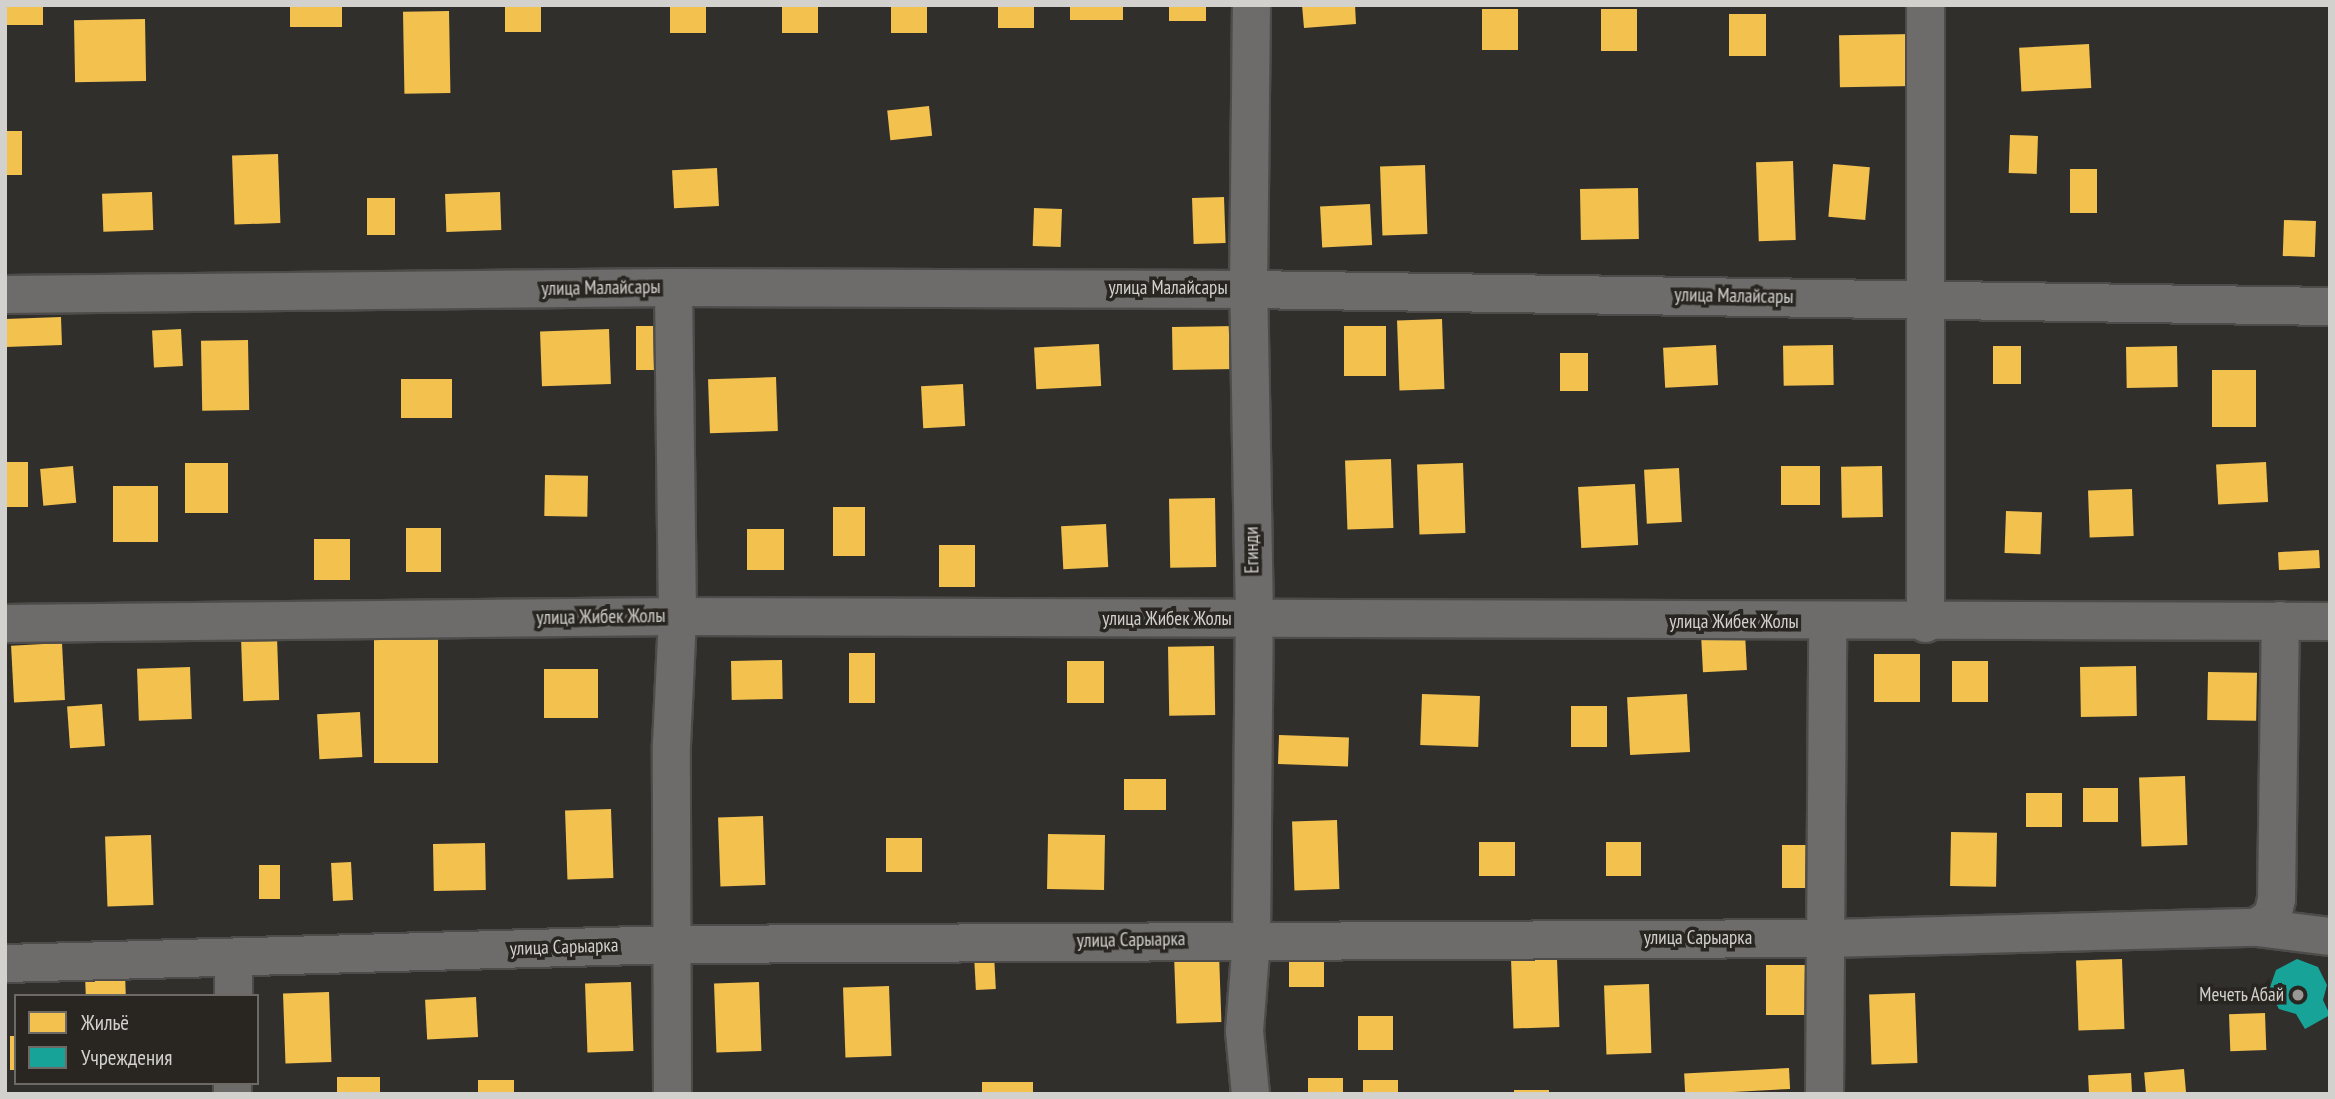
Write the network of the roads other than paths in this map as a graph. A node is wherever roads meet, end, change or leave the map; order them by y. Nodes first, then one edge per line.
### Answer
1 (1251, 5) edge
2 (1925, 5) edge
3 (673, 287) junction
4 (1248, 289) junction
5 (5, 294) edge
6 (1925, 299) junction
7 (2330, 306) edge
8 (677, 616) junction
9 (1254, 619) junction
10 (2280, 620) junction
11 (2330, 621) edge
12 (1827, 622) junction
13 (5, 623) edge
14 (1924, 623) junction
15 (2256, 927) junction
16 (2330, 936) edge
17 (1828, 938) junction
18 (1251, 939) junction
19 (674, 944) junction
20 (233, 957) junction
21 (5, 963) edge
22 (233, 994) edge
23 (672, 1094) edge
24 (1250, 1094) edge
25 (1824, 1094) edge

1 - 4 street, Егинди
2 - 6 street
3 - 4 street, улица Малайсары
3 - 5 street, улица Малайсары
3 - 8 street
4 - 6 street, улица Малайсары
4 - 9 street, Егинди
6 - 7 street, улица Малайсары
6 - 14 street
8 - 9 street, улица Жибек Жолы
8 - 13 street, улица Жибек Жолы
8 - 19 street
9 - 12 street, улица Жибек Жолы
9 - 18 street, Егинди
10 - 11 street, улица Жибек Жолы
10 - 14 street, улица Жибек Жолы
10 - 15 street
12 - 14 street, улица Жибек Жолы
12 - 17 street
15 - 16 street, улица Сарыарка
15 - 17 street, улица Сарыарка
17 - 18 street, улица Сарыарка
17 - 25 street
18 - 19 street, улица Сарыарка
18 - 24 street, Егинди
19 - 20 street, улица Сарыарка
19 - 23 street
20 - 21 street, улица Сарыарка
20 - 22 street

